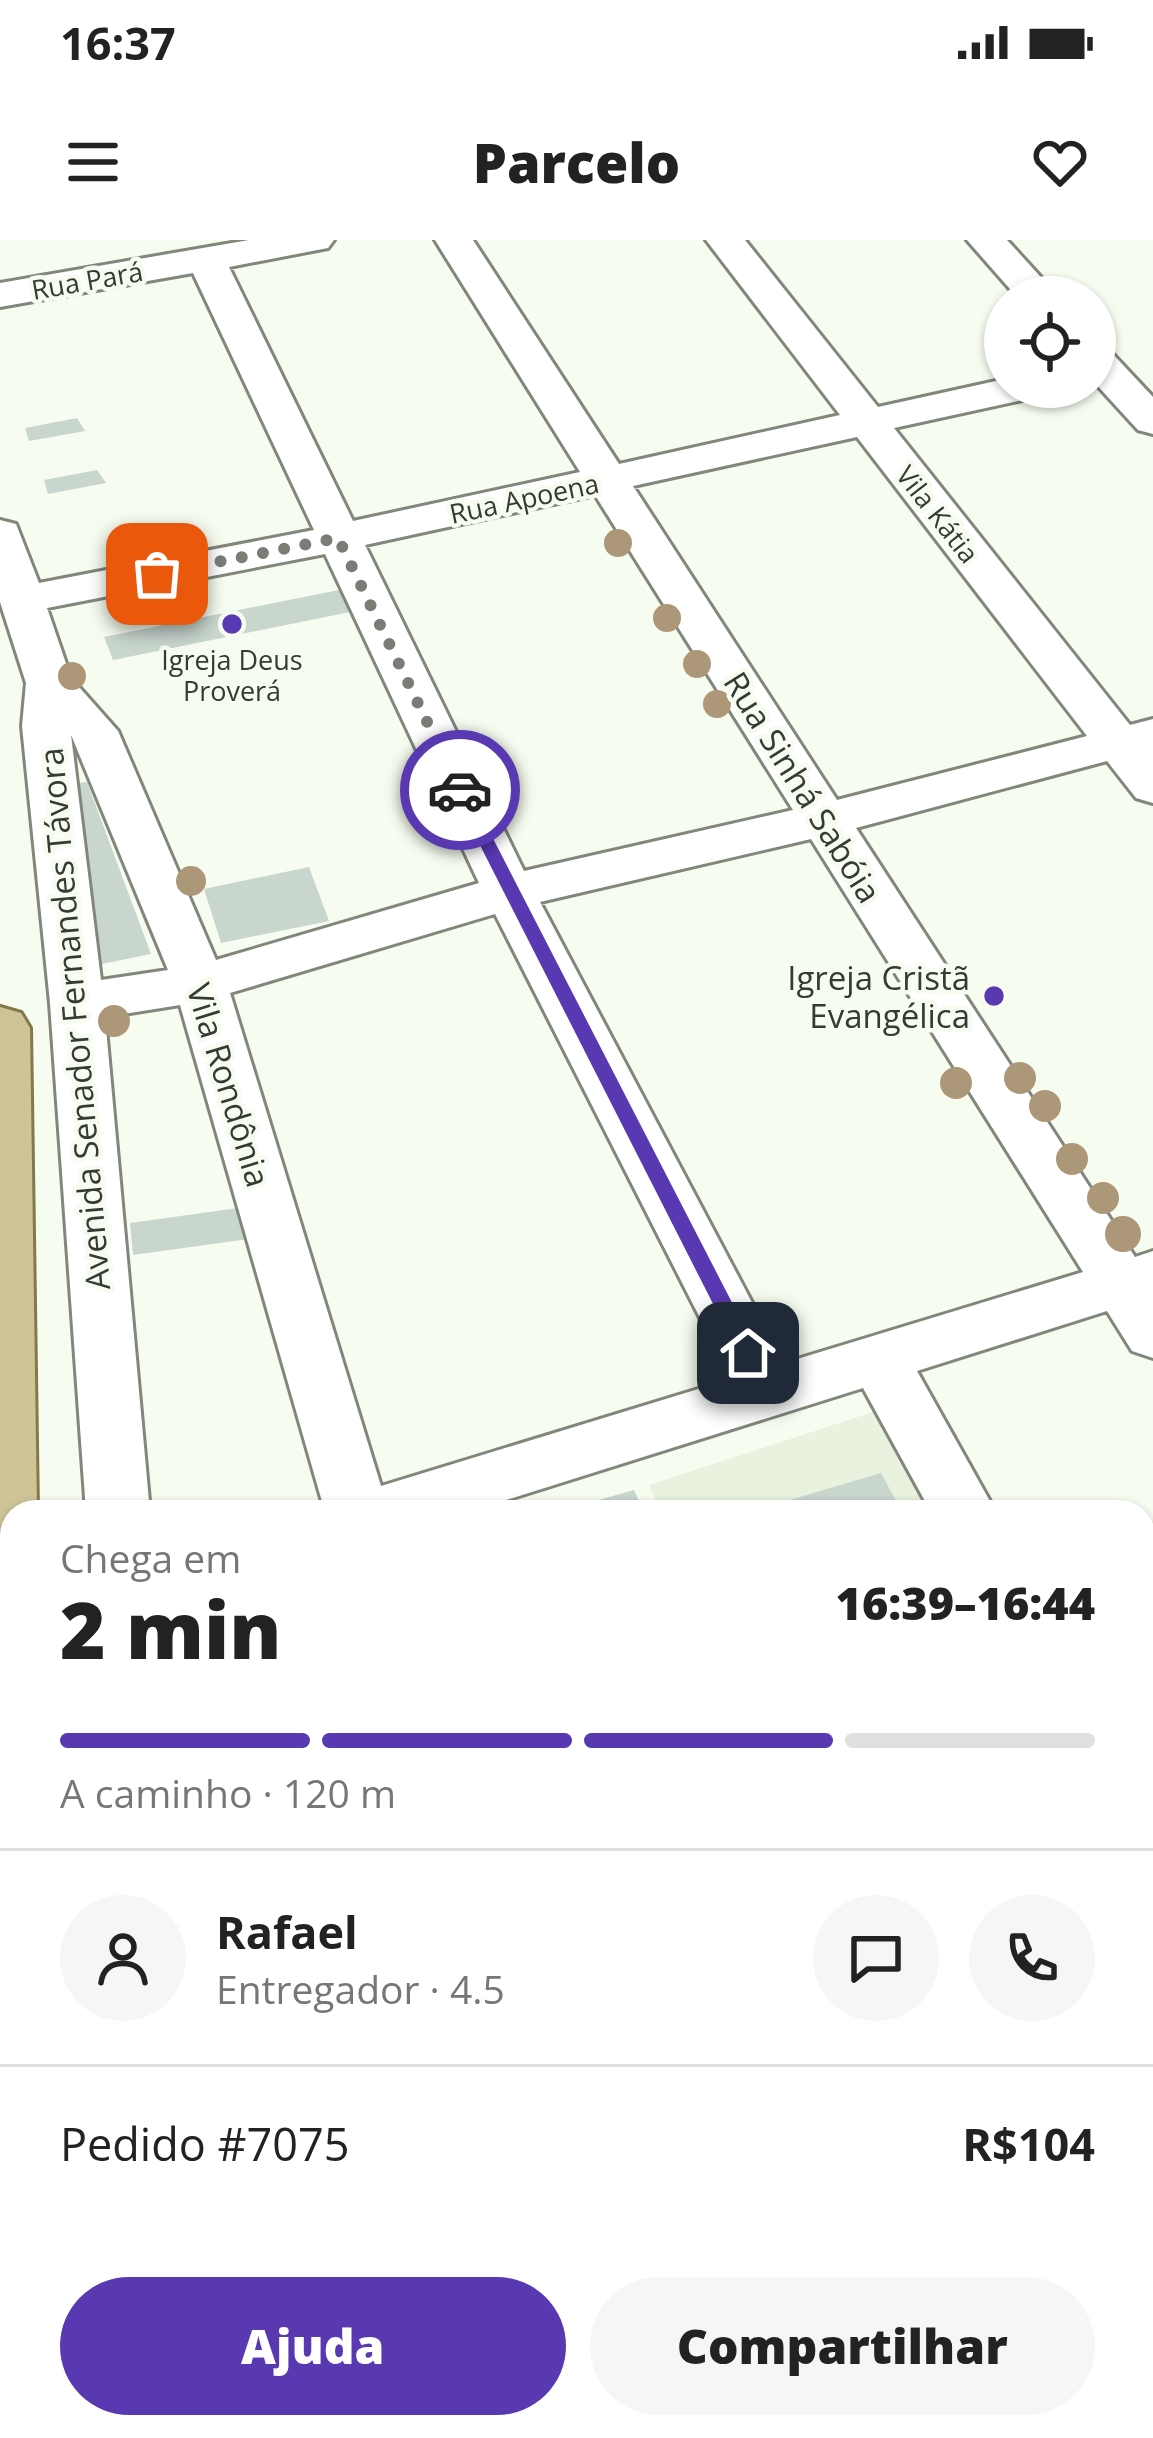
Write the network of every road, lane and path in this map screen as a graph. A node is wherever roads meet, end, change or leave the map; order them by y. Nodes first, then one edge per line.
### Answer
1 (315, 240) edge
2 (454, 240) edge
3 (725, 240) edge
4 (986, 240) edge
5 (206, 259) junction
6 (1019, 276) edge
7 (0, 295) edge
8 (1153, 360) edge
9 (1116, 365) edge
10 (1116, 385) edge
11 (984, 396) edge
12 (1153, 421) edge
13 (865, 422) junction
14 (610, 479) junction
15 (0, 532) edge
16 (338, 538) junction
17 (21, 600) junction
18 (49, 682) junction
19 (1136, 739) edge
20 (1153, 787) edge
21 (823, 820) junction
22 (509, 892) junction
23 (200, 982) junction
24 (77, 1003) junction
25 (0, 1028) edge
26 (1136, 1279) edge
27 (1153, 1334) edge
28 (879, 1360) junction
29 (770, 1395) junction
30 (6, 1500) edge
31 (117, 1500) edge
32 (353, 1500) edge
33 (423, 1500) edge
34 (957, 1500) edge

1 - 5 street, Rua Pará
2 - 14 street, Rua Sinhá Sabóia
3 - 13 street, Vila Kátia
4 - 6 street
5 - 7 street, Rua Pará
5 - 16 street
8 - 9 street
10 - 12 street
11 - 13 street, Rua Apoena
13 - 14 street, Rua Apoena
13 - 19 street, Vila Kátia
14 - 16 street, Rua Apoena
14 - 21 street, Rua Sinhá Sabóia
15 - 17 street, Avenida Senador Fernandes Távora
16 - 17 street, Rua Apoena
16 - 22 street
17 - 18 street, Avenida Senador Fernandes Távora
18 - 23 street, Vila Rondônia
18 - 24 street, Avenida Senador Fernandes Távora
19 - 20 street, Vila Kátia
19 - 21 street
21 - 22 street
21 - 26 street, Rua Sinhá Sabóia
22 - 23 street
22 - 29 street
23 - 24 street
23 - 32 street, Vila Rondônia
24 - 31 street, Avenida Senador Fernandes Távora
25 - 30 main road
26 - 27 street, Rua Sinhá Sabóia
26 - 28 street
28 - 29 street
28 - 34 street
29 - 33 street

